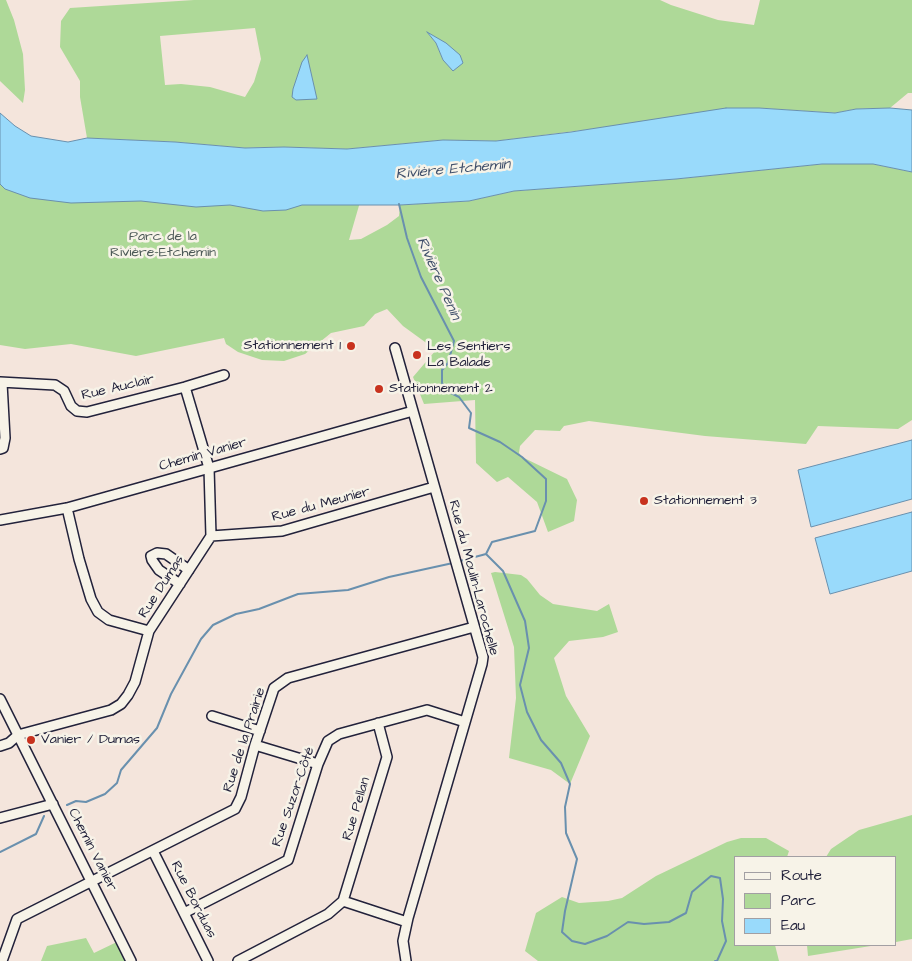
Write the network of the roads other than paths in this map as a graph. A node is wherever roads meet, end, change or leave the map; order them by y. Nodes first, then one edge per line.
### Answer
1 (395, 348) dead end
2 (224, 375) dead end
3 (1, 382) edge
4 (185, 386) junction
5 (413, 411) junction
6 (0, 449) edge
7 (209, 468) junction
8 (434, 487) junction
9 (67, 508) junction
10 (0, 520) edge
11 (211, 536) junction
12 (190, 570) junction
13 (180, 584) junction
14 (474, 627) junction
15 (149, 631) junction
16 (0, 699) edge
17 (212, 716) dead end
18 (466, 722) junction
19 (378, 723) junction
20 (260, 731) junction
21 (18, 735) junction
22 (255, 744) junction
23 (0, 746) edge
24 (318, 764) junction
25 (53, 804) junction
26 (0, 818) edge
27 (153, 851) junction
28 (92, 882) junction
29 (343, 901) junction
30 (184, 913) junction
31 (407, 922) junction
32 (2, 961) edge
33 (131, 961) edge
34 (208, 961) edge
35 (238, 961) edge
36 (406, 961) edge

1 - 5 street, Rue du Moulin-Larochelle
2 - 4 street, Rue Auclair
3 - 4 street, Rue Auclair
3 - 6 street
4 - 7 street
5 - 7 street, Chemin Vanier
5 - 8 street, Rue du Moulin-Larochelle
7 - 9 street, Chemin Vanier
7 - 11 street
8 - 11 street, Rue du Meunier
8 - 14 street, Rue du Moulin-Larochelle
9 - 10 street, Chemin Vanier
9 - 15 street
11 - 12 street, Rue Dumas
12 - 13 street, Rue Dumas
12 - 13 street
13 - 15 street, Rue Dumas
14 - 18 street, Rue du Moulin-Larochelle
14 - 20 street, Rue de la Prairie
15 - 21 street, Rue Dumas
16 - 21 street, Chemin Vanier
17 - 20 street
18 - 19 street, Rue Suzor-Côté
18 - 31 street, Rue du Moulin-Larochelle
19 - 24 street, Rue Suzor-Côté
19 - 29 street, Rue Pellan
20 - 22 street, Rue de la Prairie
21 - 23 street, Rue Dumas
21 - 25 street, Chemin Vanier
22 - 24 street
22 - 27 street, Rue de la Prairie
24 - 30 street, Rue Suzor-Côté
25 - 26 street
25 - 28 street, Chemin Vanier
27 - 28 street, Rue de la Prairie
27 - 30 street, Rue Borduas
28 - 32 street, Rue de la Prairie
28 - 33 street, Chemin Vanier
29 - 31 street
29 - 35 street
30 - 34 street, Rue Borduas
31 - 36 street, Rue du Moulin-Larochelle

